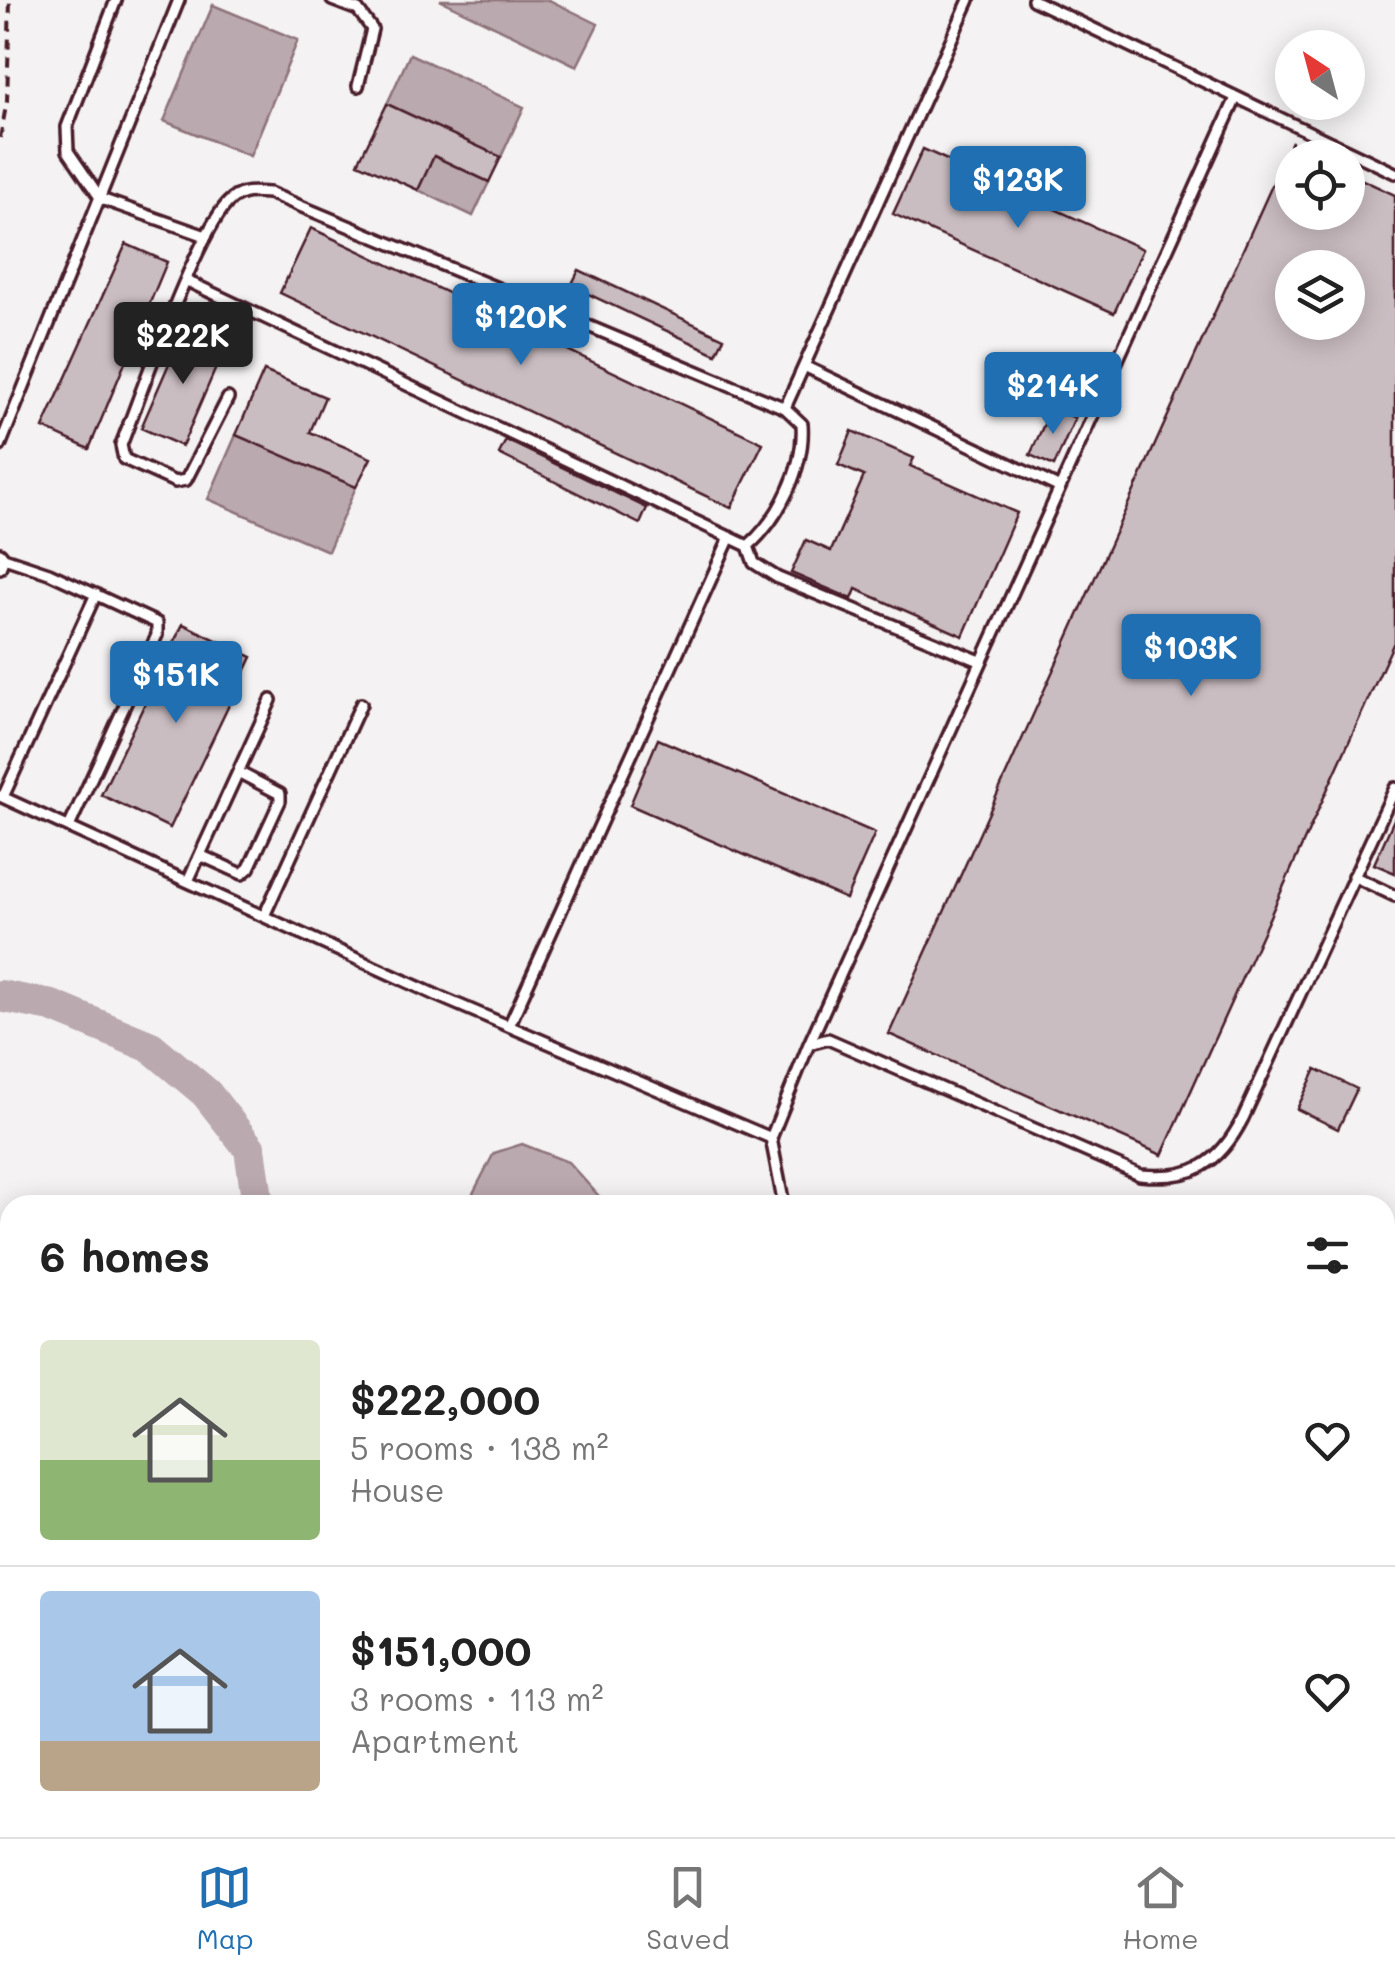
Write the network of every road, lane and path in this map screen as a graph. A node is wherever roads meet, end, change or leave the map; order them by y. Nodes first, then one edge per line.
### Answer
1 (10, 0) edge
2 (116, 0) edge
3 (179, 0) edge
4 (332, 0) edge
5 (969, 0) edge
6 (1033, 0) edge
7 (358, 86) dead end
8 (1235, 100) junction
9 (0, 138) edge
10 (1395, 173) edge
11 (101, 199) junction
12 (206, 236) junction
13 (187, 282) junction
14 (804, 366) junction
15 (228, 398) dead end
16 (785, 408) junction
17 (0, 446) edge
18 (1058, 486) junction
19 (730, 537) junction
20 (748, 546) junction
21 (2, 560) edge
22 (96, 594) junction
23 (980, 661) junction
24 (271, 700) dead end
25 (361, 704) dead end
26 (238, 772) junction
27 (1395, 788) edge
28 (2, 796) edge
29 (69, 827) junction
30 (200, 855) junction
31 (1352, 876) junction
32 (188, 881) junction
33 (1395, 896) edge
34 (264, 916) junction
35 (508, 1026) junction
36 (809, 1044) junction
37 (771, 1138) junction
38 (782, 1195) edge

1 - 9 path
2 - 11 lane
3 - 11 lane
4 - 7 lane
5 - 14 lane
6 - 8 lane
8 - 10 lane
8 - 18 lane
11 - 12 lane
11 - 17 lane
12 - 13 lane
12 - 16 lane
13 - 15 lane
13 - 19 lane
14 - 16 lane
14 - 18 lane
16 - 20 lane
18 - 23 lane
19 - 20 lane
19 - 35 lane
20 - 23 lane
21 - 22 lane
22 - 28 lane
22 - 29 lane
23 - 36 lane
24 - 26 lane
25 - 34 lane
26 - 30 lane
26 - 30 lane
27 - 31 lane
28 - 29 lane
29 - 32 lane
30 - 32 lane
31 - 33 lane
31 - 36 lane
32 - 34 lane
34 - 35 lane
35 - 37 lane
36 - 37 lane
37 - 38 lane

